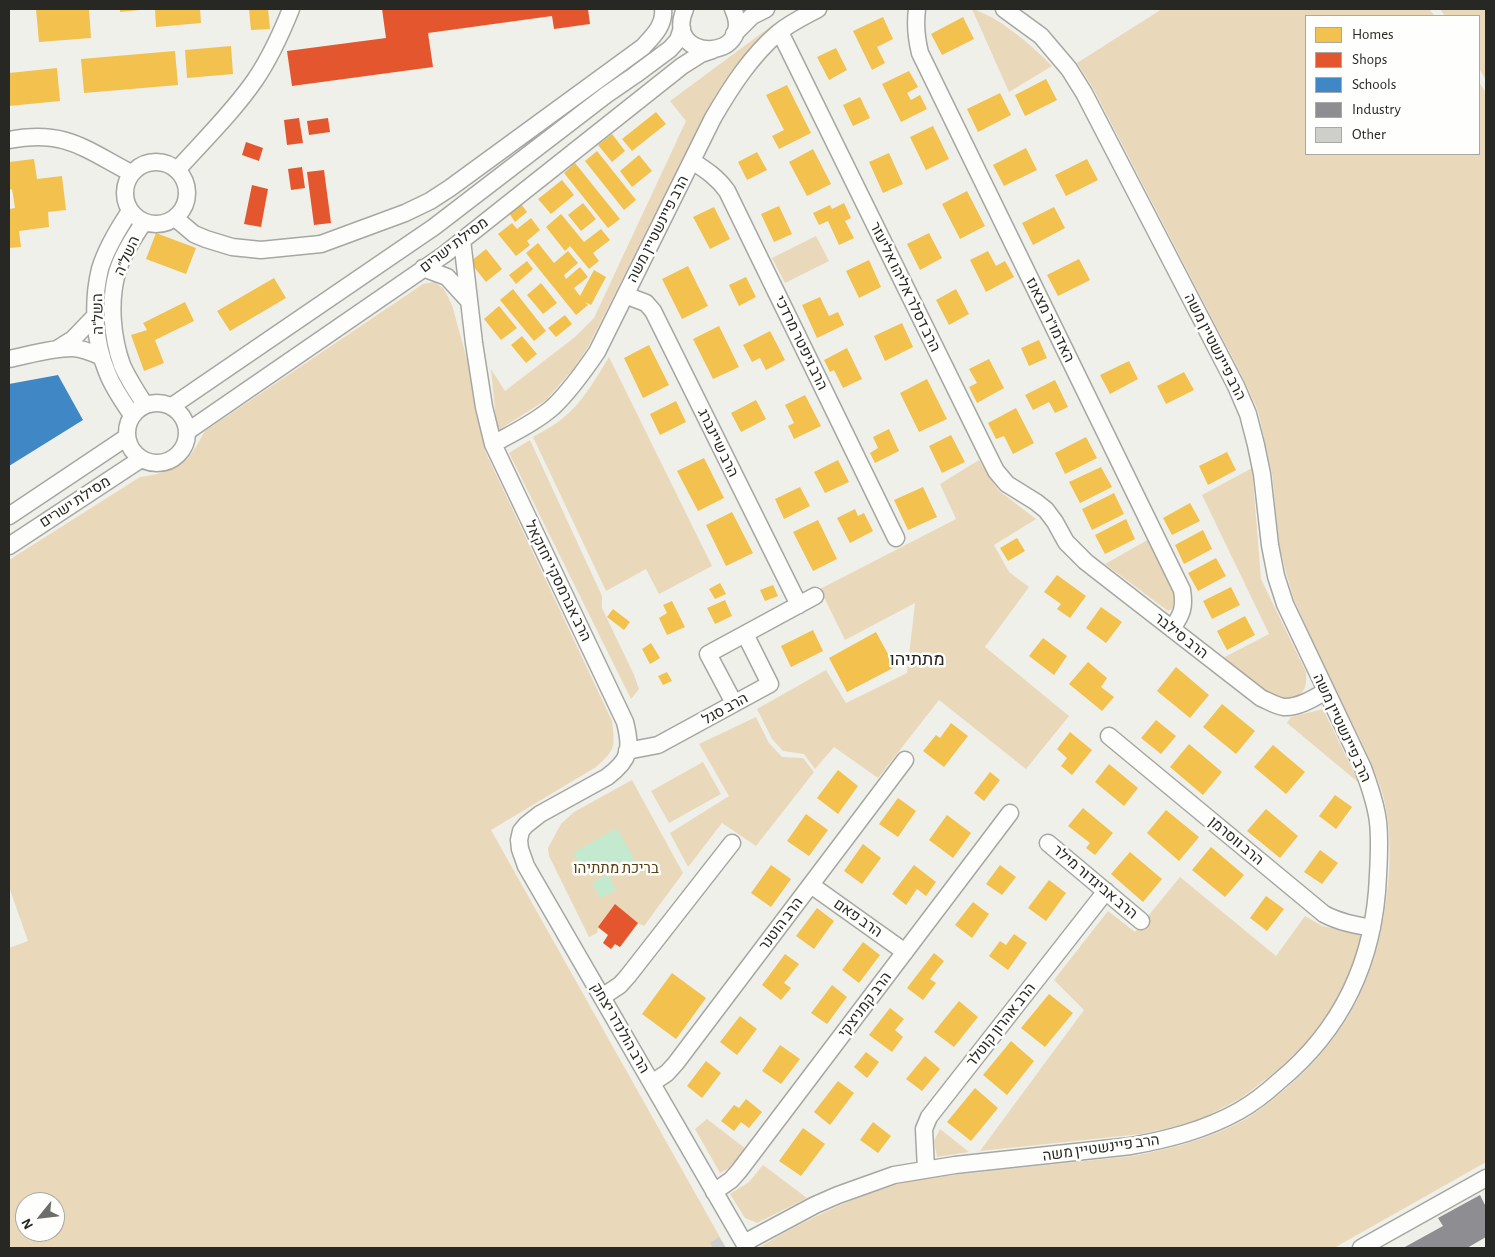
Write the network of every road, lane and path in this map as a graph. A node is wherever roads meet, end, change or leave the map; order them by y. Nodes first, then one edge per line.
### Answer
1 (291, 9) edge
2 (663, 9) edge
3 (685, 9) edge
4 (733, 9) edge
5 (766, 9) edge
6 (818, 9) edge
7 (917, 9) edge
8 (1004, 9) edge
9 (682, 28) junction
10 (780, 32) junction
11 (734, 34) junction
12 (713, 50) junction
13 (9, 140) edge
14 (692, 161) junction
15 (177, 170) junction
16 (131, 173) junction
17 (130, 211) junction
18 (175, 218) junction
19 (144, 222) junction
20 (462, 240) junction
21 (423, 268) junction
22 (625, 295) junction
23 (469, 301) junction
24 (96, 315) junction
25 (56, 350) junction
26 (102, 357) junction
27 (9, 359) edge
28 (145, 405) junction
29 (172, 406) junction
30 (132, 415) junction
31 (188, 431) junction
32 (127, 436) junction
33 (493, 444) junction
34 (141, 459) junction
35 (9, 516) edge
36 (1055, 522) joint
37 (896, 538) dead end
38 (9, 546) edge
39 (815, 596) dead end
40 (799, 605) junction
41 (1172, 629) junction
42 (745, 634) junction
43 (1326, 692) junction
44 (734, 704) junction
45 (1109, 736) dead end
46 (627, 751) junction
47 (905, 760) dead end
48 (1010, 813) dead end
49 (732, 843) dead end
50 (1048, 843) dead end
51 (811, 885) junction
52 (1106, 891) junction
53 (1141, 921) dead end
54 (1372, 928) junction
55 (905, 952) junction
56 (602, 996) junction
57 (652, 1083) junction
58 (926, 1169) junction
59 (1486, 1178) edge
60 (714, 1192) junction
61 (745, 1246) edge
62 (1361, 1248) edge

1 - 15 street
2 - 18 street
3 - 9 street
4 - 11 street
5 - 11 street, מסילת ישרים
6 - 10 street, הרב פיינשטיין משה
7 - 41 street, האדמו"ר מצאנז
8 - 43 street, הרב פיינשטיין משה
9 - 12 street
9 - 29 street, מסילת ישרים
10 - 14 street, הרב פיינשטיין משה
10 - 36 street, הרב דסלר אליהו אליעזר
11 - 12 street, מסילת ישרים
12 - 20 street, מסילת ישרים
13 - 16 street
14 - 22 street, הרב פיינשטיין משה
14 - 37 street, הרב גיפטר מרדכי
15 - 16 street
15 - 18 street
16 - 17 street
17 - 19 street
17 - 24 street, השל"ה
18 - 19 street
19 - 28 street, השל”ה
20 - 21 street, מסילת ישרים
20 - 23 street, הרב אברמסקי יחזקאל
21 - 23 street
21 - 31 street, מסילת ישרים
22 - 33 street, הרב פיינשטיין משה
22 - 40 street, הרב שיינברג
23 - 33 street, הרב אברמסקי יחזקאל
24 - 25 street
24 - 26 street, השל"ה
25 - 26 street
25 - 27 street
26 - 30 street, השל"ה
28 - 29 street
28 - 30 street
29 - 31 street
30 - 32 street
31 - 34 street
32 - 34 street
32 - 35 street, מסילת ישרים
33 - 46 street, הרב אברמסקי יחזקאל
34 - 38 street, מסילת ישרים
36 - 41 street, הרב סילבר
39 - 40 street
40 - 42 street
41 - 43 street, הרב סילבר
42 - 44 street, הרב סגל
42 - 44 street
43 - 54 street, הרב פיינשטיין משה
44 - 46 street, הרב סגל
45 - 54 street, הרב ווסרמן
46 - 56 street, הרב הולנדר יצחק
47 - 51 street, הרב הוטנר
48 - 55 street, הרב קמניצקי
49 - 56 street
50 - 52 street, הרב אביגדור מילר
51 - 55 street, הרב פאם
51 - 57 street, הרב הוטנר
52 - 53 street, הרב אביגדור מילר
52 - 58 street, הרב אהרון קוטלר
54 - 58 street, הרב פיינשטיין משה
55 - 60 street, הרב קמניצקי
56 - 57 street, הרב הולנדר יצחק
57 - 60 street, הרב הולנדר יצחק
58 - 61 street, הרב פיינשטיין משה
59 - 62 street
60 - 61 street, הרב הולנדר יצחק

